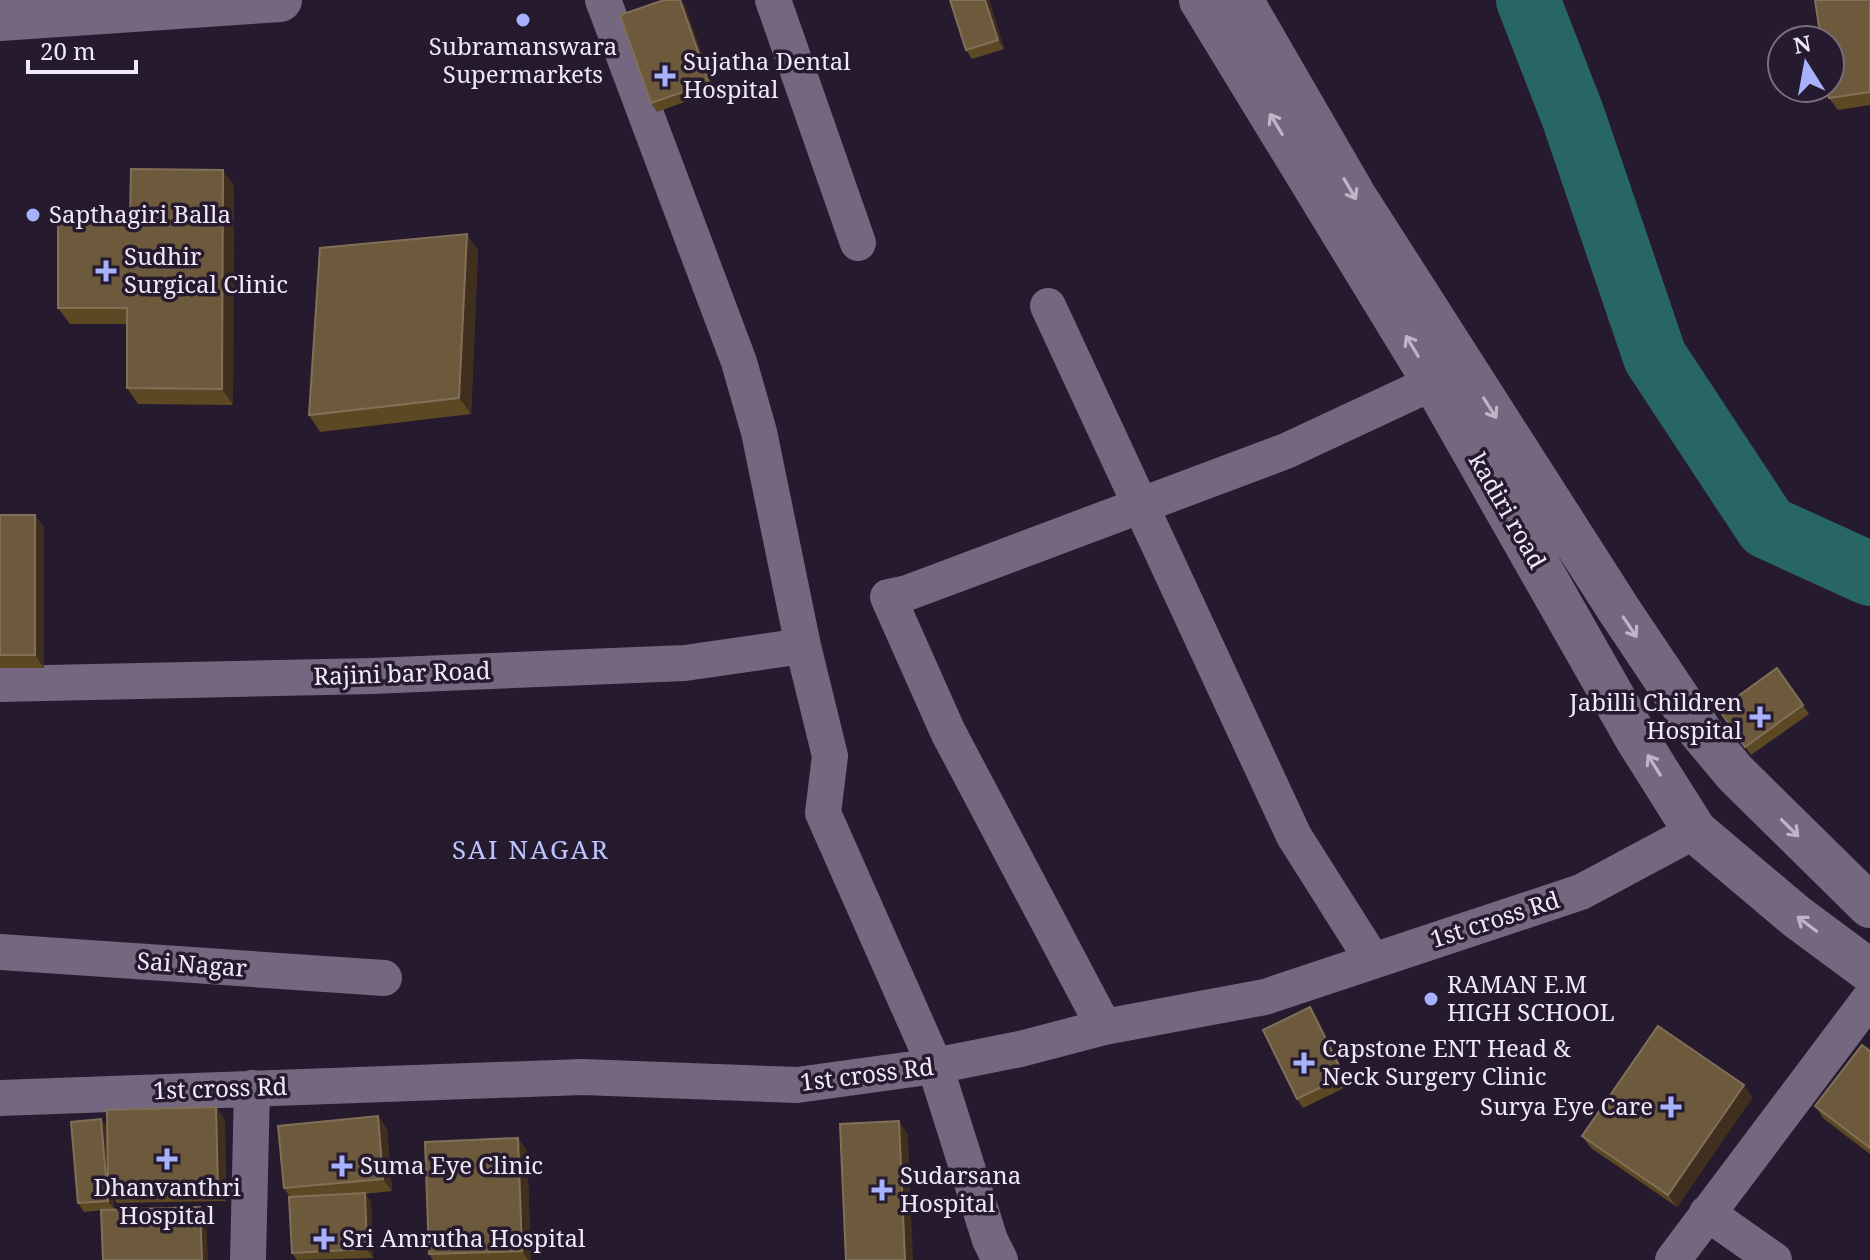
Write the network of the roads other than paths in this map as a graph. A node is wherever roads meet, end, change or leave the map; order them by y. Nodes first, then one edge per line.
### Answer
1 (280, 0) edge
2 (603, 0) edge
3 (773, 0) edge
4 (1201, 0) edge
5 (1241, 0) edge
6 (0, 19) edge
7 (858, 243) dead end
8 (1048, 306) dead end
9 (1434, 382) junction
10 (1140, 506) junction
11 (803, 646) junction
12 (0, 684) edge
13 (1695, 831) junction
14 (1870, 906) edge
15 (0, 952) edge
16 (1373, 961) junction
17 (1870, 971) edge
18 (384, 978) dead end
19 (1870, 998) edge
20 (1104, 1027) junction
21 (935, 1066) junction
22 (252, 1088) junction
23 (0, 1098) edge
24 (1707, 1213) junction
25 (248, 1260) edge
26 (1000, 1260) edge
27 (1673, 1260) edge
28 (1774, 1260) edge

1 - 6 main road
2 - 11 street
3 - 7 street
9 -> 4 main road, kadiri road
5 -> 14 main road, kadiri road
8 - 10 street
9 - 10 street
13 -> 9 main road, kadiri road
10 - 16 street
10 - 20 street
11 - 12 street, Rajini bar Road
11 - 21 street
13 - 16 street, 1st cross Rd
17 -> 13 main road, kadiri road
15 - 18 street, Sai Nagar
16 - 20 street, 1st cross Rd
19 - 24 street
20 - 21 street, 1st cross Rd
21 - 22 street, 1st cross Rd
21 - 26 street
22 - 23 street, 1st cross Rd
22 - 25 street
24 - 27 street
24 - 28 street

